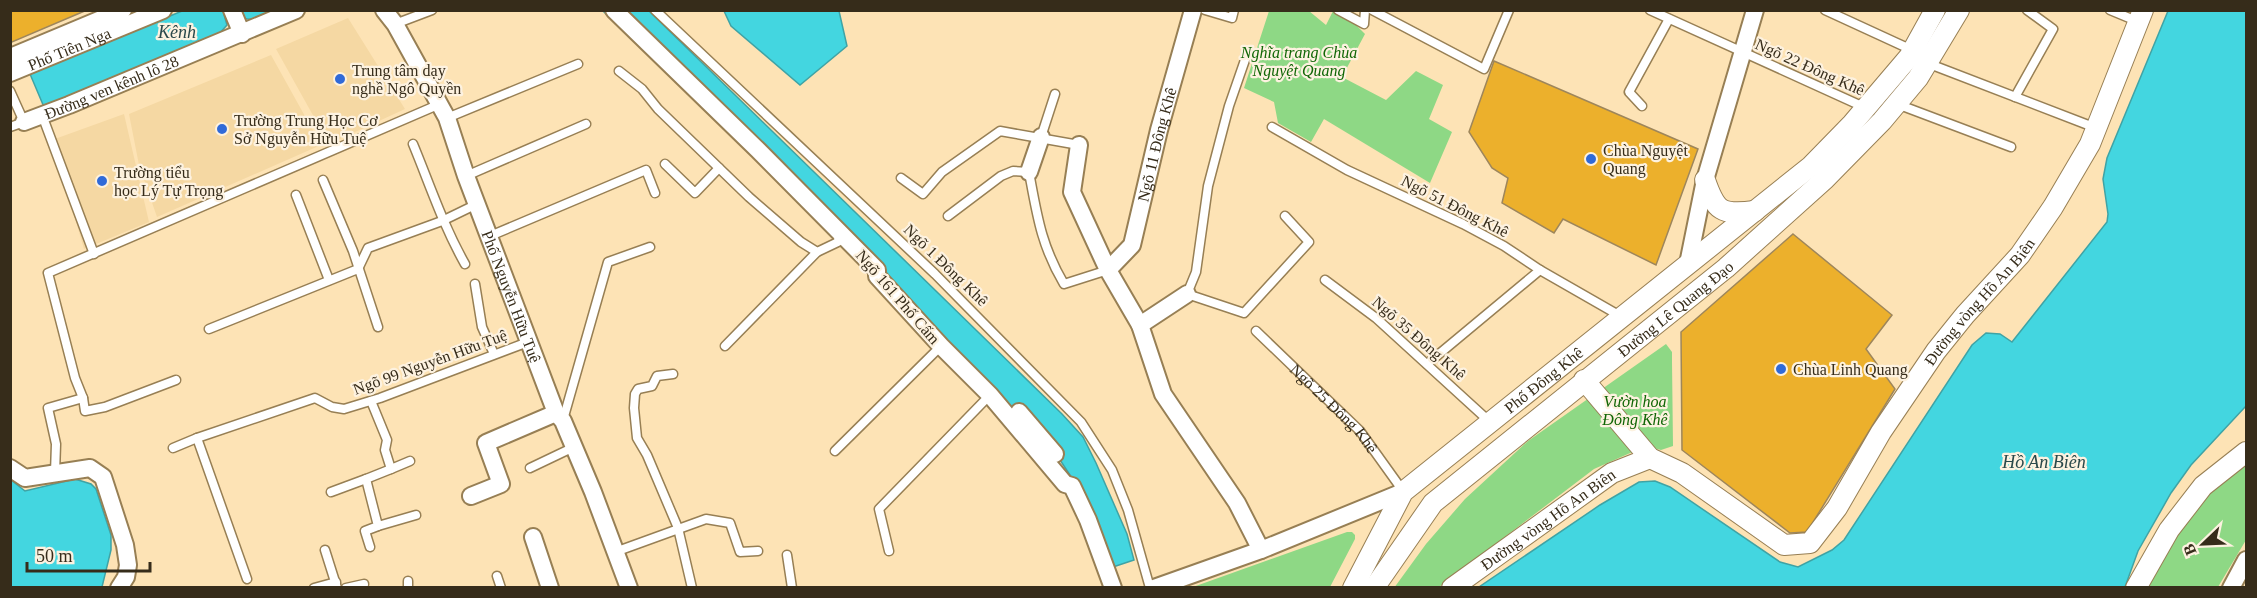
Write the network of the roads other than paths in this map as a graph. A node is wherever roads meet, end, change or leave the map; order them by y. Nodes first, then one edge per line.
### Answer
1 (123, 10) edge
2 (163, 10) edge
3 (232, 10) edge
4 (296, 10) edge
5 (384, 10) edge
6 (432, 10) edge
7 (614, 10) edge
8 (655, 10) edge
9 (1193, 10) edge
10 (1205, 10) edge
11 (1234, 10) edge
12 (1338, 10) edge
13 (1365, 10) edge
14 (1372, 10) edge
15 (1509, 10) edge
16 (1755, 10) edge
17 (1825, 10) edge
18 (1935, 10) edge
19 (1959, 10) edge
20 (2027, 10) edge
21 (2110, 10) edge
22 (1656, 12) edge
23 (2141, 16) edge
24 (1669, 19) junction
25 (395, 24) junction
26 (242, 34) junction
27 (1741, 53) junction
28 (1246, 57) dead end
29 (1920, 57) junction
30 (10, 63) edge
31 (578, 64) dead end
32 (619, 71) dead end
33 (10, 73) edge
34 (10, 91) edge
35 (1055, 94) dead end
36 (2015, 97) junction
37 (1896, 104) junction
38 (1642, 106) dead end
39 (1867, 108) junction
40 (444, 111) junction
41 (42, 115) junction
42 (19, 122) edge
43 (586, 124) dead end
44 (1272, 127) dead end
45 (2096, 128) junction
46 (1041, 137) junction
47 (413, 144) dead end
48 (1079, 145) joint
49 (2011, 147) dead end
50 (665, 164) dead end
51 (719, 168) junction
52 (1029, 172) junction
53 (466, 176) junction
54 (901, 178) dead end
55 (323, 180) dead end
56 (1705, 180) junction
57 (655, 193) dead end
58 (296, 195) dead end
59 (477, 204) junction
60 (1755, 211) junction
61 (948, 216) dead end
62 (1285, 216) dead end
63 (442, 221) junction
64 (839, 232) junction
65 (490, 236) junction
66 (650, 247) dead end
67 (818, 252) junction
68 (94, 254) junction
69 (465, 264) dead end
70 (1688, 264) junction
71 (358, 269) junction
72 (1107, 270) junction
73 (1540, 270) junction
74 (329, 280) junction
75 (1325, 280) dead end
76 (475, 284) dead end
77 (1704, 286) junction
78 (1187, 294) junction
79 (1622, 317) junction
80 (922, 318) junction
81 (1140, 325) junction
82 (378, 327) dead end
83 (209, 329) dead end
84 (1256, 331) dead end
85 (528, 342) junction
86 (725, 346) dead end
87 (941, 346) junction
88 (494, 354) junction
89 (1427, 364) junction
90 (673, 374) dead end
91 (176, 380) dead end
92 (1584, 380) junction
93 (993, 391) junction
94 (83, 398) junction
95 (371, 401) junction
96 (559, 417) junction
97 (1490, 422) junction
98 (197, 438) junction
99 (574, 447) junction
100 (173, 448) dead end
101 (835, 451) dead end
102 (2247, 452) edge
103 (1650, 458) junction
104 (411, 461) dead end
105 (10, 468) edge
106 (530, 468) dead end
107 (391, 469) junction
108 (55, 473) junction
109 (366, 479) junction
110 (331, 492) dead end
111 (1403, 492) junction
112 (471, 496) dead end
113 (1432, 503) junction
114 (416, 515) dead end
115 (378, 526) junction
116 (678, 528) junction
117 (532, 537) dead end
118 (370, 547) dead end
119 (325, 549) dead end
120 (1261, 550) junction
121 (758, 551) dead end
122 (889, 551) dead end
123 (615, 552) junction
124 (787, 555) dead end
125 (2247, 560) edge
126 (497, 576) dead end
127 (248, 579) dead end
128 (364, 584) dead end
129 (337, 585) edge
130 (119, 588) edge
131 (314, 588) edge
132 (346, 588) edge
133 (501, 588) edge
134 (550, 588) edge
135 (629, 588) edge
136 (692, 588) edge
137 (792, 588) edge
138 (1113, 588) edge
139 (1152, 588) edge
140 (1353, 588) edge
141 (1374, 588) edge
142 (1452, 588) edge
143 (2136, 588) edge
144 (2231, 588) edge

1 - 30 street, Phố Tiên Nga
2 - 33 street, Phố Tiên Nga
3 - 26 street
4 - 26 street, Đường ven kênh lô 28
5 - 25 street, Phố Nguyễn Hữu Tuệ
6 - 25 lane
7 - 64 street, Ngõ 161 Phố Cấm
8 - 139 lane, Ngõ 1 Đông Khê
9 - 72 street, Ngõ 11 Đông Khê
10 - 11 lane
12 - 13 lane
14 - 15 lane
16 - 27 street
17 - 29 lane
18 - 29 street, Đường Lê Quang Đạo
19 - 29 street, Đường Lê Quang Đạo
20 - 36 lane
21 - 23 lane
22 - 24 lane, Ngõ 22 Đông Khê
23 - 45 street, Đường vòng Hồ An Biên
24 - 27 lane, Ngõ 22 Đông Khê
24 - 38 lane
25 - 40 street, Phố Nguyễn Hữu Tuệ
26 - 41 street, Đường ven kênh lô 28
27 - 39 lane, Ngõ 22 Đông Khê
27 - 56 street
28 - 78 lane
29 - 36 lane
29 - 37 street, Đường Lê Quang Đạo
29 - 39 street, Đường Lê Quang Đạo
31 - 40 lane
32 - 51 lane
34 - 42 lane, Đường ven kênh lô 28
35 - 46 lane
36 - 45 lane
37 - 49 lane
37 - 77 street, Đường Lê Quang Đạo
39 - 60 street, Đường Lê Quang Đạo
40 - 53 street, Phố Nguyễn Hữu Tuệ
40 - 68 lane
41 - 42 street, Đường ven kênh lô 28
41 - 68 lane
43 - 53 lane
44 - 73 lane, Ngõ 51 Đông Khê
45 - 103 street, Đường vòng Hồ An Biên
46 - 48 lane
46 - 52 street
46 - 54 lane
47 - 63 lane
48 - 72 street
50 - 51 lane
51 - 67 lane
52 - 61 lane
52 - 72 lane
53 - 59 street, Phố Nguyễn Hữu Tuệ
55 - 71 lane
56 - 60 street
56 - 70 street
57 - 65 lane
58 - 74 lane
59 - 63 lane
59 - 65 street, Phố Nguyễn Hữu Tuệ
60 - 70 street, Đường Lê Quang Đạo
62 - 78 lane
63 - 69 lane
63 - 71 lane
64 - 67 lane
64 - 80 street, Ngõ 161 Phố Cấm
65 - 85 street, Phố Nguyễn Hữu Tuệ
66 - 96 lane
67 - 86 lane
68 - 94 lane
70 - 77 street
70 - 79 street, Phố Đông Khê
71 - 74 lane
71 - 82 lane
72 - 81 street
73 - 79 lane, Ngõ 51 Đông Khê
73 - 89 lane
74 - 83 lane
75 - 89 lane, Ngõ 35 Đông Khê
76 - 88 lane
77 - 92 street, Đường Lê Quang Đạo
78 - 81 street
79 - 97 street, Phố Đông Khê
80 - 87 street, Ngõ 161 Phố Cấm
80 - 93 street
81 - 120 street
84 - 111 lane, Ngõ 25 Đông Khê
85 - 88 lane, Ngõ 99 Nguyễn Hữu Tuệ
85 - 96 street, Phố Nguyễn Hữu Tuệ
87 - 93 street, Ngõ 161 Phố Cấm
87 - 101 lane
88 - 95 lane, Ngõ 99 Nguyễn Hữu Tuệ
89 - 97 lane, Ngõ 35 Đông Khê
90 - 116 lane
91 - 94 lane
92 - 103 street, Đường vòng Hồ An Biên
92 - 113 street, Đường Lê Quang Đạo
93 - 122 lane
93 - 138 street
94 - 108 lane
95 - 98 lane, Ngõ 99 Nguyễn Hữu Tuệ
95 - 107 lane
96 - 99 street, Phố Nguyễn Hữu Tuệ
96 - 112 street
97 - 111 street, Phố Đông Khê
98 - 100 lane, Ngõ 99 Nguyễn Hữu Tuệ
98 - 127 lane
99 - 106 lane
99 - 123 street, Phố Nguyễn Hữu Tuệ
102 - 143 street
103 - 142 street, Đường vòng Hồ An Biên
104 - 107 lane
105 - 108 street
107 - 109 lane
108 - 130 street
109 - 110 lane
109 - 115 lane
111 - 113 street
111 - 120 street, Phố Đông Khê
111 - 140 street
113 - 141 street, Đường Lê Quang Đạo
114 - 115 lane
115 - 118 lane
116 - 121 lane
116 - 123 lane
116 - 136 lane
117 - 134 street
119 - 129 lane
120 - 139 street, Phố Đông Khê
123 - 135 street, Phố Nguyễn Hữu Tuệ
124 - 137 lane
125 - 144 street
126 - 133 lane
128 - 132 lane
129 - 131 lane

